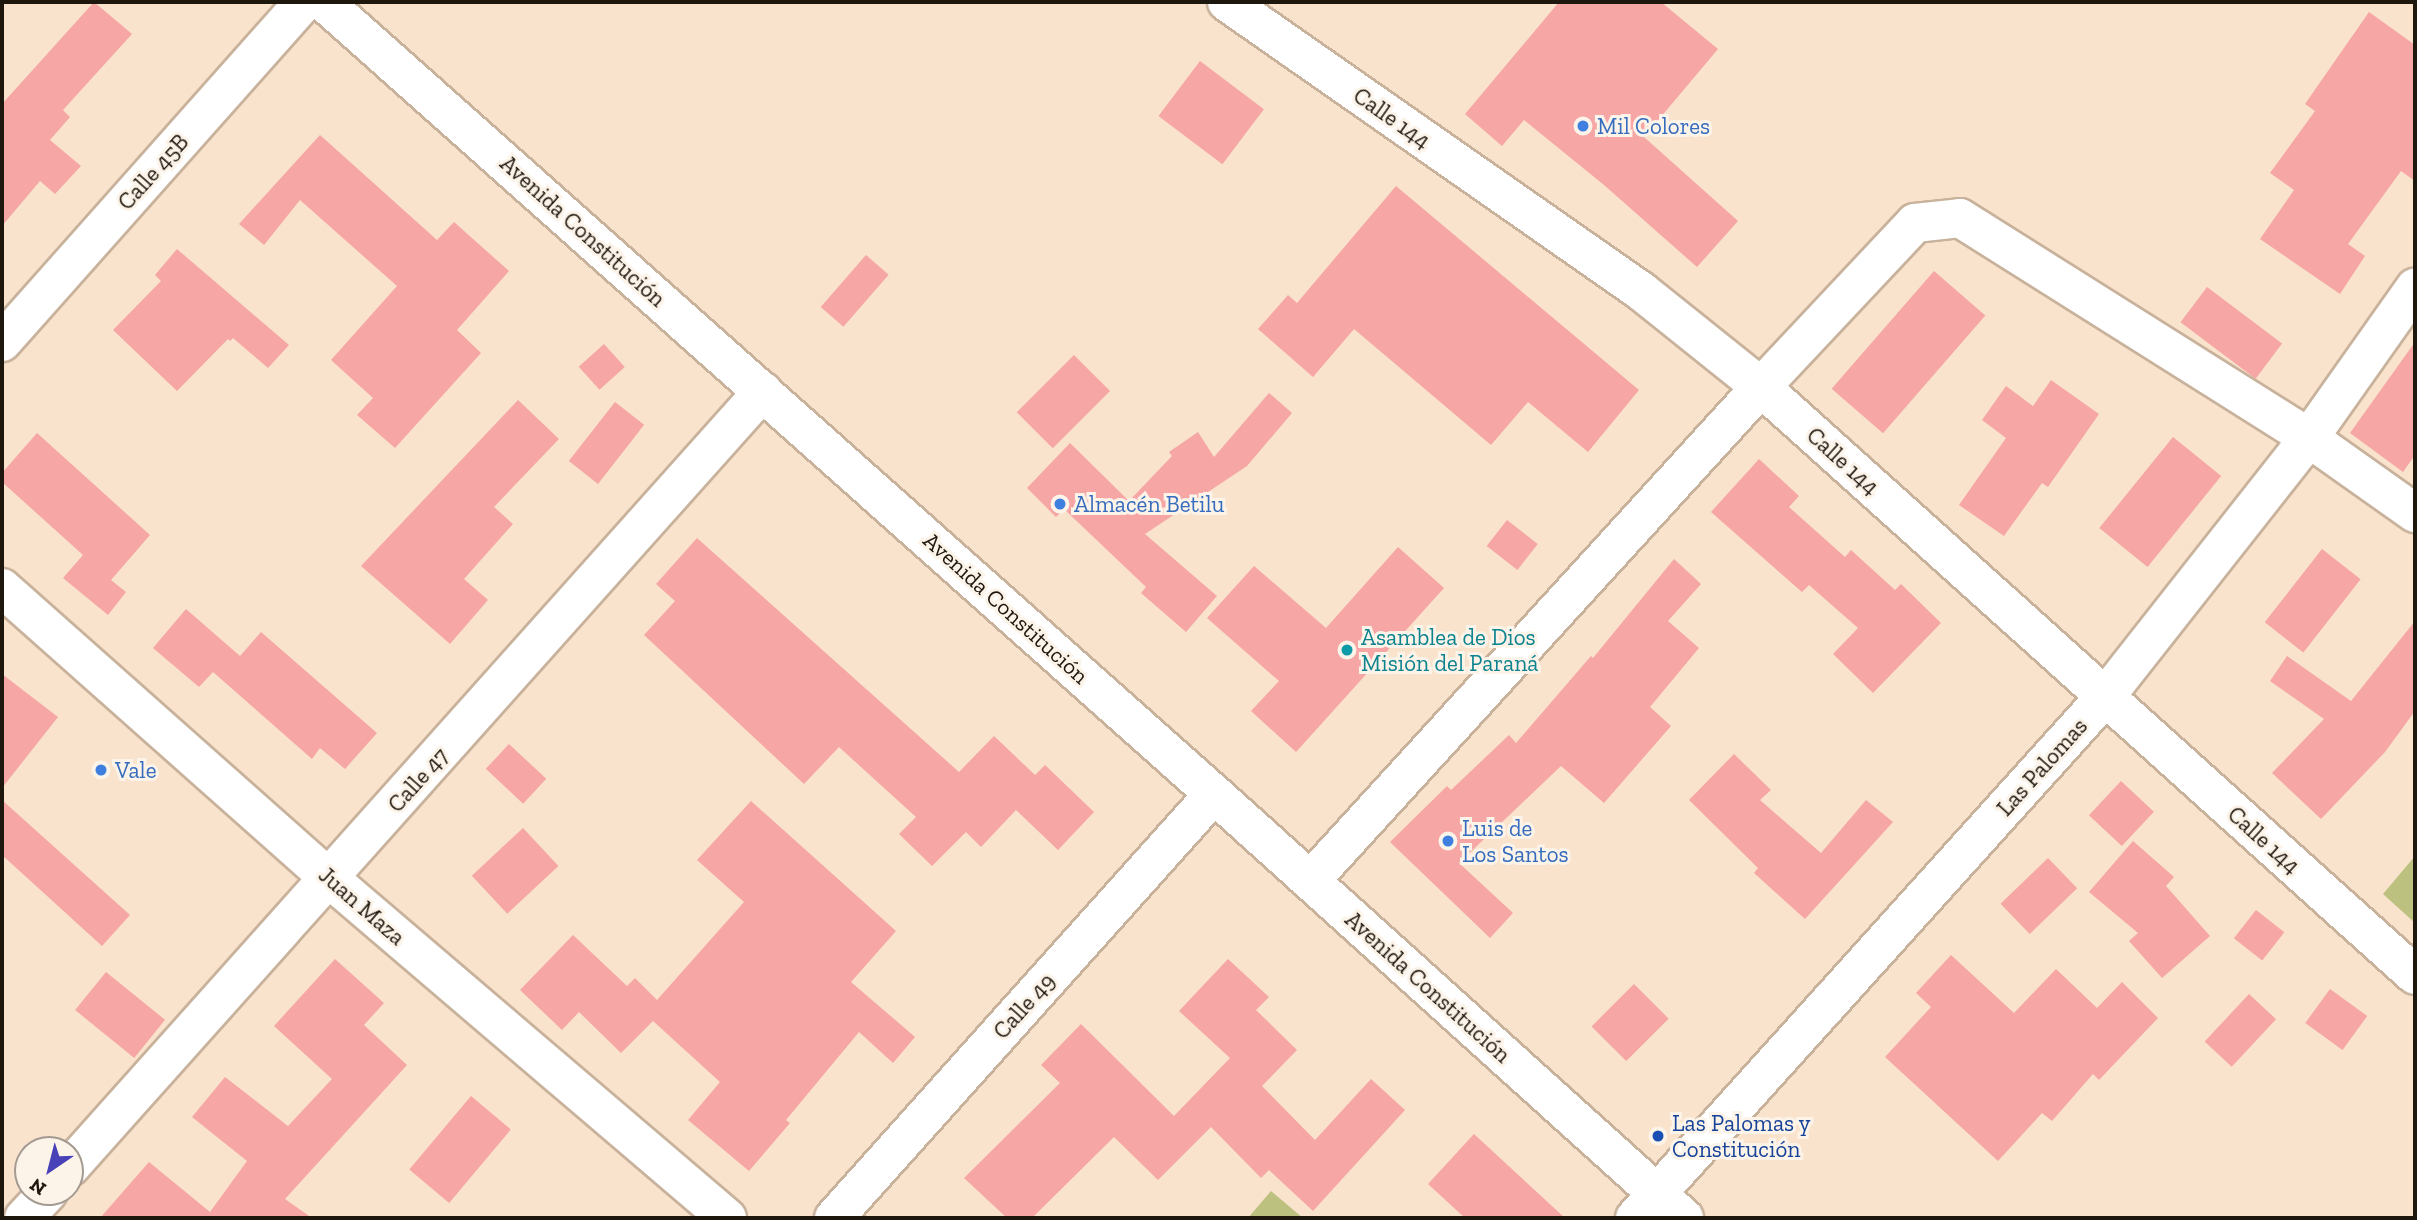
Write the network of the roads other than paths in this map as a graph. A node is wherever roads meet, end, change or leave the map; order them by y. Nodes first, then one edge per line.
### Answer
1 (304, 2) edge
2 (324, 2) edge
3 (1227, 2) edge
4 (2415, 288) edge
5 (2, 342) edge
6 (1760, 387) junction
7 (763, 391) junction
8 (2309, 438) junction
9 (2415, 513) edge
10 (2, 588) edge
11 (2105, 697) junction
12 (1214, 794) junction
13 (330, 879) junction
14 (1310, 881) junction
15 (2415, 975) edge
16 (84, 1151) edge
17 (1659, 1210) edge
18 (727, 1218) edge
19 (834, 1218) edge

1 - 5 street, Calle 45B
2 - 7 street, Avenida Constitución
3 - 6 street, Calle 144
4 - 8 street, Las Palomas
6 - 8 street
6 - 11 street, Calle 144
6 - 14 street
7 - 12 street, Avenida Constitución
7 - 13 street, Calle 47
8 - 9 street
8 - 11 street, Las Palomas
10 - 13 street, Juan Maza
11 - 15 street, Calle 144
11 - 17 street, Las Palomas
12 - 14 street, Avenida Constitución
12 - 19 street, Calle 49
13 - 16 street, Calle 47
13 - 18 street, Juan Maza
14 - 17 street, Avenida Constitución

